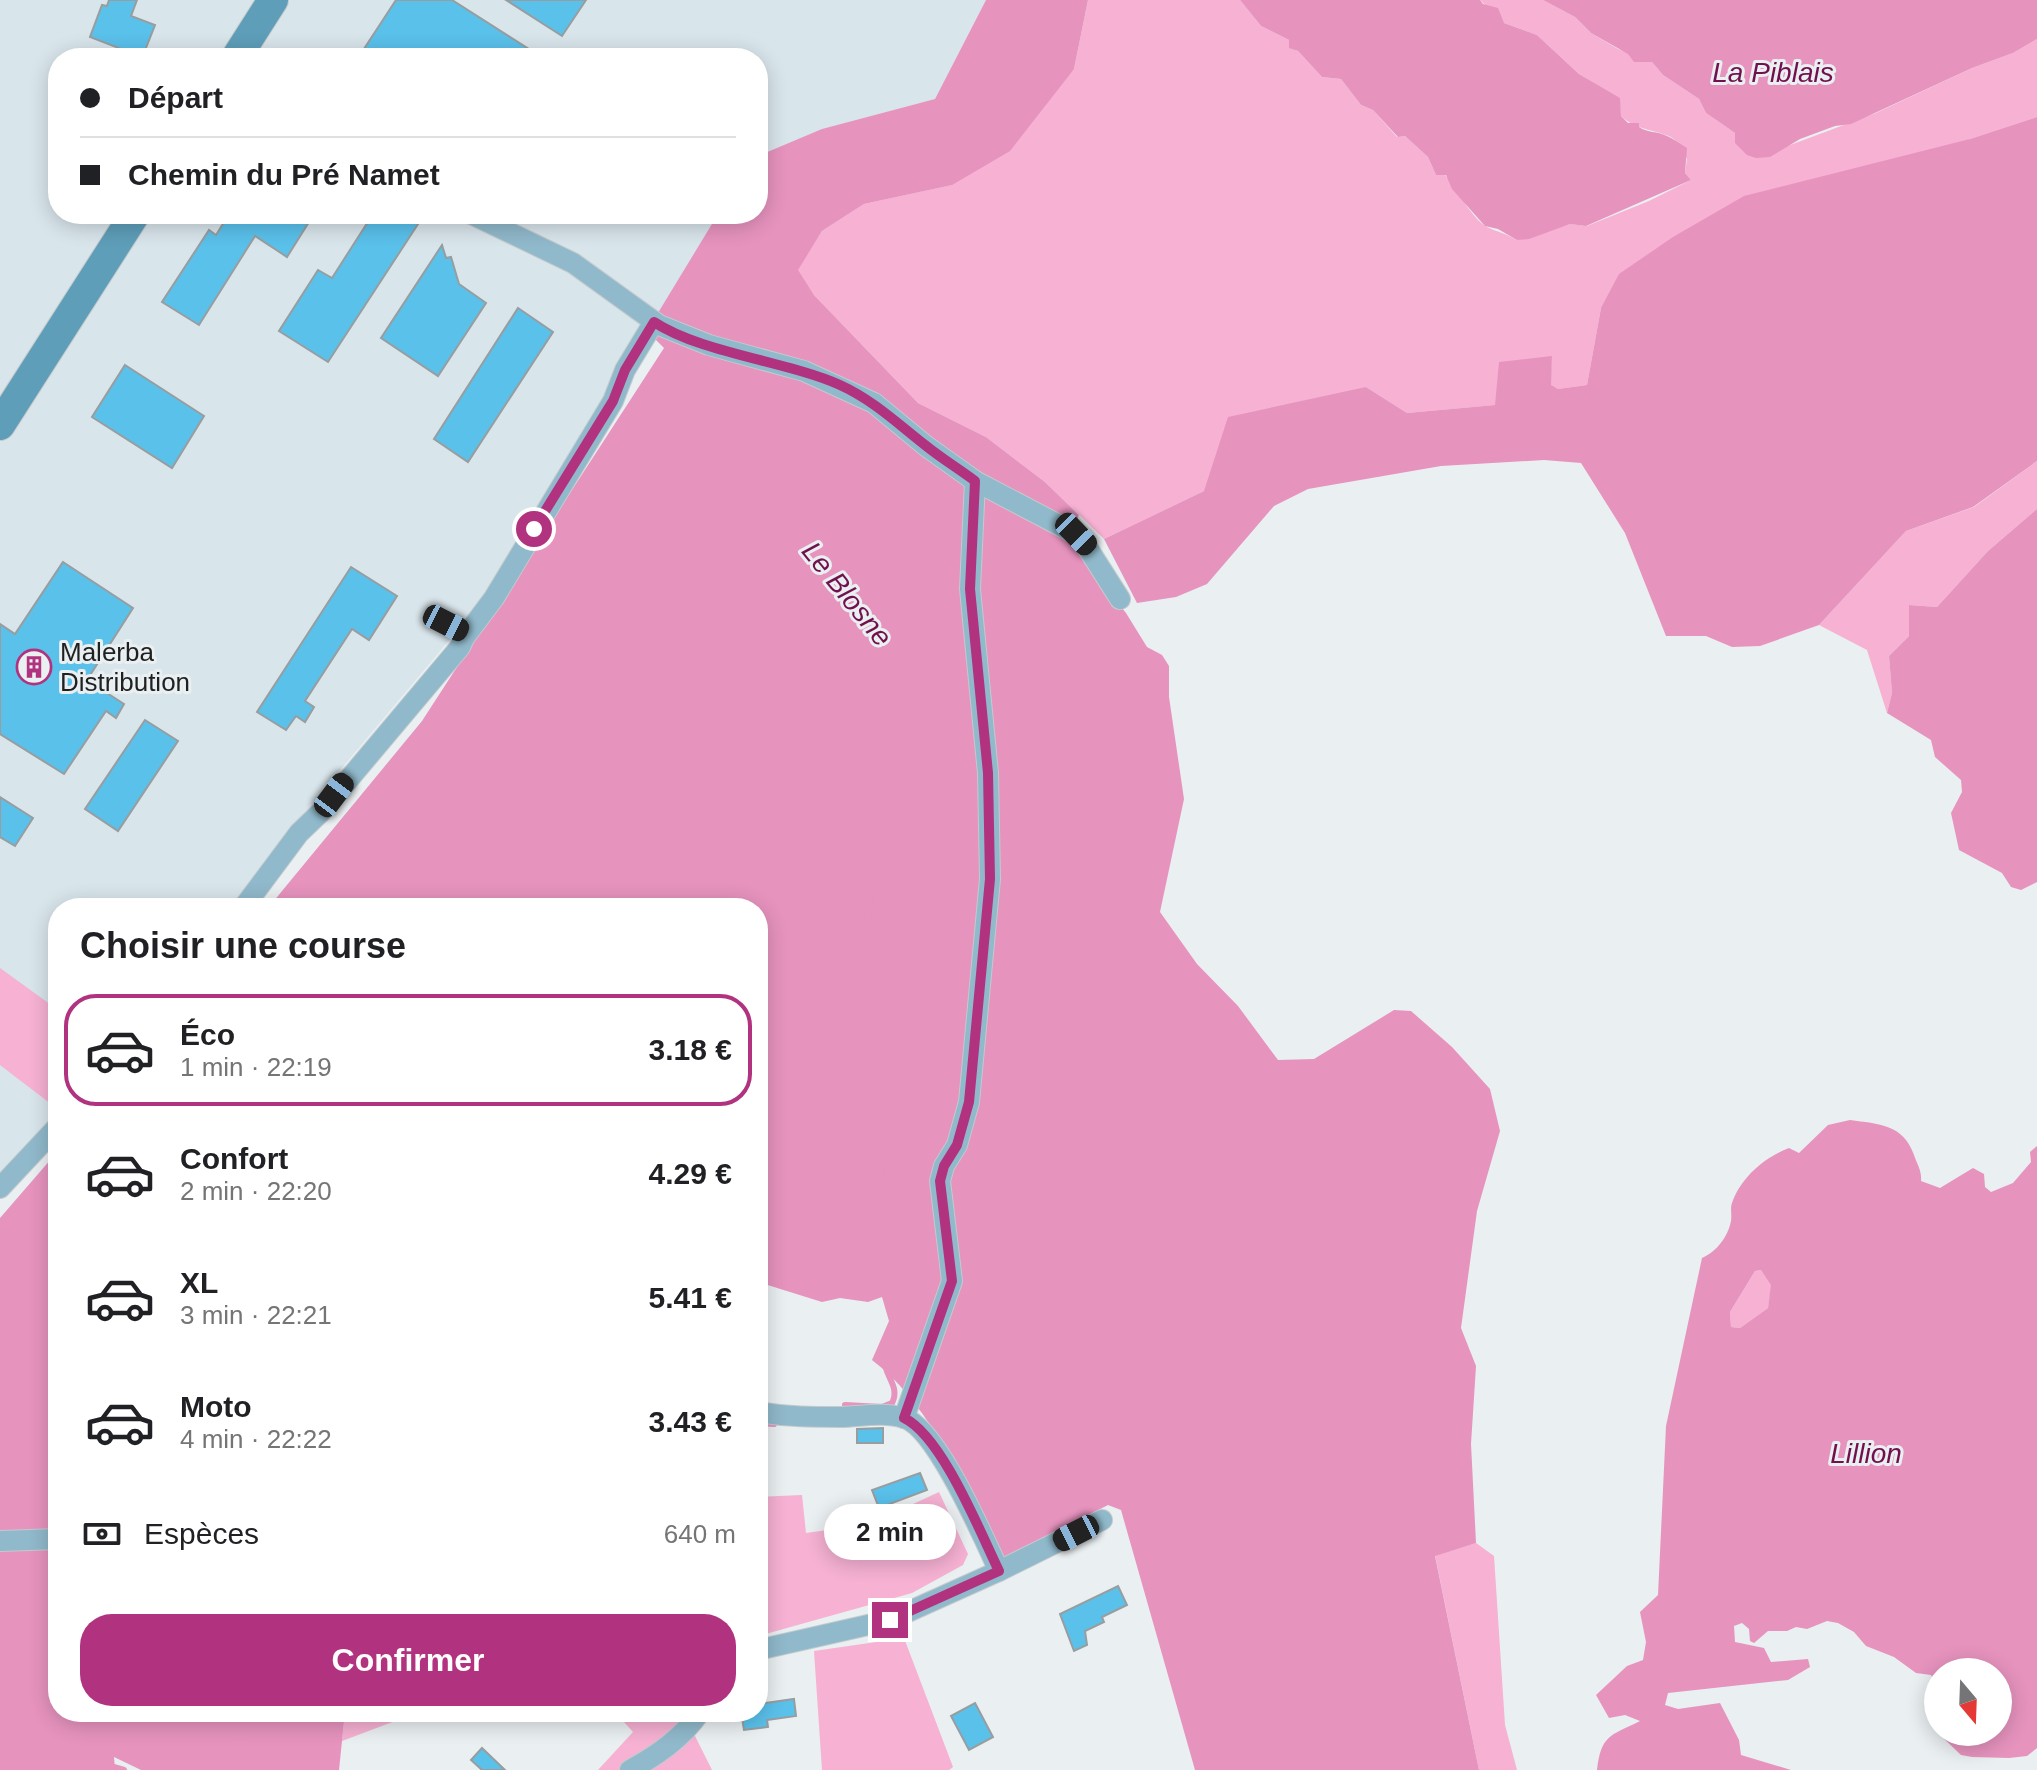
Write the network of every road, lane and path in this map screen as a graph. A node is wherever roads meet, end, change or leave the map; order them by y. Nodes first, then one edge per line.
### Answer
1 (273, 0) edge
2 (242, 48) edge
3 (129, 224) edge
4 (492, 224) edge
5 (657, 323) junction
6 (0, 425) edge
7 (975, 481) junction
8 (1120, 599) dead end
9 (446, 623) dead end
10 (464, 638) junction
11 (250, 898) edge
12 (48, 1137) edge
13 (0, 1188) edge
14 (768, 1413) edge
15 (904, 1418) junction
16 (1102, 1520) dead end
17 (48, 1539) edge
18 (0, 1541) edge
19 (999, 1571) junction
20 (768, 1648) edge
21 (693, 1722) edge
22 (630, 1770) edge

1 - 2 main road
3 - 6 main road
4 - 5 street
5 - 7 street
5 - 10 street
7 - 8 street
7 - 15 street
9 - 10 street
10 - 11 street
12 - 13 street
14 - 15 street
15 - 19 street
16 - 19 street
17 - 18 street
19 - 20 street
21 - 22 street

